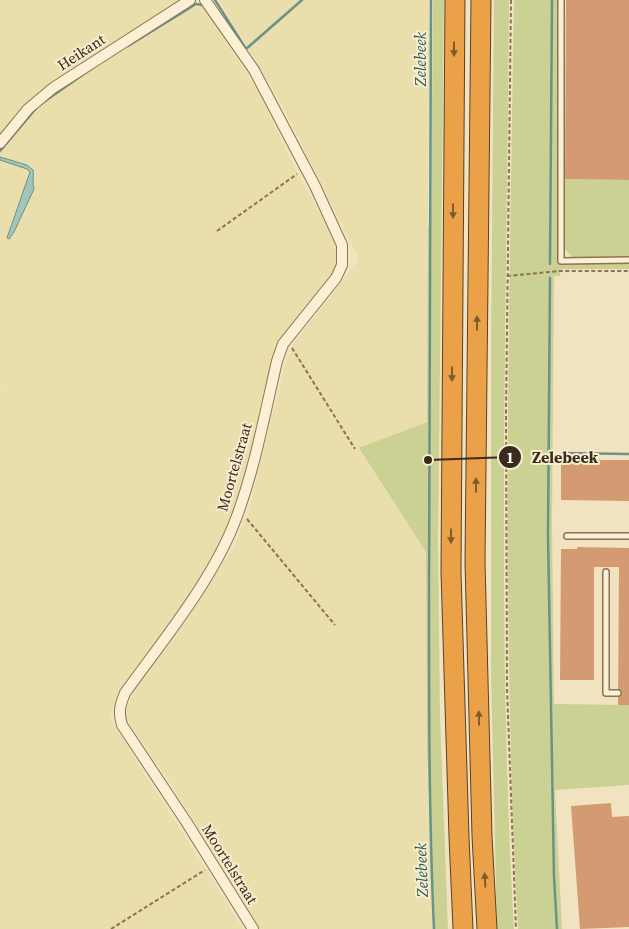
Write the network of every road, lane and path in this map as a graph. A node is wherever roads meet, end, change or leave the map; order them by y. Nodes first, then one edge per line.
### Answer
1 (190, 0) edge
2 (205, 0) edge
3 (455, 0) edge
4 (481, 0) edge
5 (511, 0) edge
6 (561, 0) edge
7 (0, 143) edge
8 (306, 168) junction
9 (217, 231) dead end
10 (629, 260) edge
11 (629, 271) edge
12 (508, 276) junction
13 (286, 339) junction
14 (355, 449) dead end
15 (239, 510) junction
16 (567, 536) dead end
17 (629, 536) edge
18 (606, 572) dead end
19 (335, 625) dead end
20 (618, 693) dead end
21 (213, 865) junction
22 (111, 929) edge
23 (253, 929) edge
24 (463, 929) edge
25 (487, 929) edge
26 (516, 929) edge

1 - 7 street, Heikant
2 - 8 street, Moortelstraat
3 -> 24 highway
25 -> 4 highway
5 - 12 path
6 - 10 lane
8 - 9 path
8 - 13 street, Moortelstraat
11 - 12 path
12 - 26 path
13 - 14 path
13 - 15 street, Moortelstraat
15 - 19 path
15 - 21 street, Moortelstraat
16 - 17 lane
18 - 20 lane
21 - 22 path
21 - 23 street, Moortelstraat

